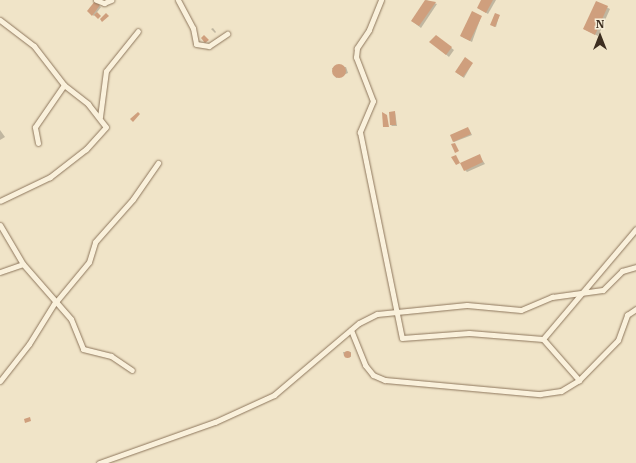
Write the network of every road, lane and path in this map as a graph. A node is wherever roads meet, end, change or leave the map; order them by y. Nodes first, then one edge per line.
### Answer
1 (96, 0) edge
2 (111, 0) edge
3 (178, 0) edge
4 (381, 0) edge
5 (0, 20) edge
6 (138, 31) dead end
7 (227, 34) dead end
8 (64, 85) junction
9 (100, 117) junction
10 (38, 143) dead end
11 (158, 163) dead end
12 (0, 201) edge
13 (0, 224) edge
14 (636, 229) edge
15 (23, 264) junction
16 (636, 267) edge
17 (0, 272) edge
18 (578, 295) junction
19 (55, 302) junction
20 (636, 309) edge
21 (395, 311) junction
22 (351, 330) junction
23 (543, 339) junction
24 (132, 370) dead end
25 (579, 380) junction
26 (0, 381) edge
27 (103, 463) edge

1 - 2 street
3 - 7 street
4 - 21 street
5 - 8 street
6 - 9 street
8 - 9 street
8 - 10 street
9 - 12 street
11 - 19 street
13 - 15 street
14 - 18 street
15 - 17 street
15 - 19 street
16 - 18 street
18 - 21 street
18 - 23 street
19 - 24 street
19 - 26 street
20 - 25 street
21 - 22 street
21 - 23 street
22 - 25 street
22 - 27 street
23 - 25 street

